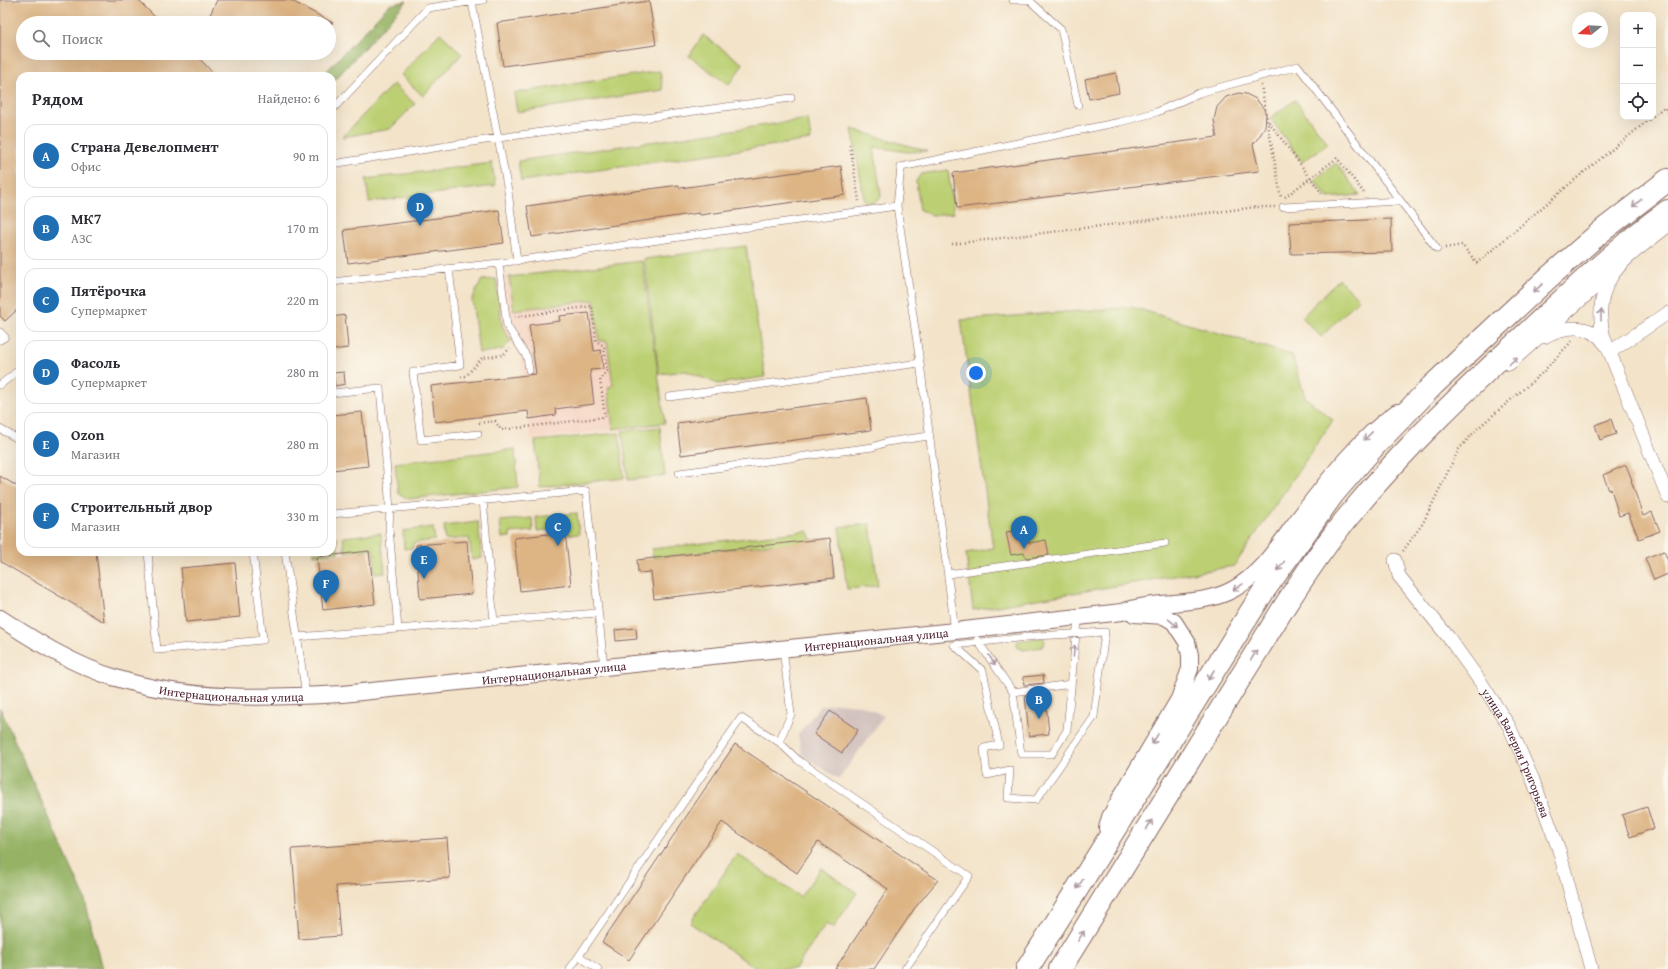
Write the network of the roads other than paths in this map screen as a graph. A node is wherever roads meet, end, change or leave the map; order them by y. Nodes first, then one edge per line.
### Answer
1 (483, 0) edge
2 (1014, 0) edge
3 (1031, 0) edge
4 (472, 2) junction
5 (791, 98) dead end
6 (1078, 105) dead end
7 (336, 106) edge
8 (498, 138) junction
9 (336, 163) edge
10 (1668, 180) edge
11 (1400, 201) junction
12 (897, 206) junction
13 (1283, 207) road end
14 (1668, 211) edge
15 (1668, 226) edge
16 (1437, 249) road end
17 (517, 261) junction
18 (499, 263) junction
19 (1618, 267) junction
20 (449, 268) junction
21 (336, 281) edge
22 (1668, 313) edge
23 (0, 332) edge
24 (0, 340) edge
25 (1532, 343) junction
26 (1610, 352) junction
27 (920, 363) junction
28 (529, 370) dead end
29 (16, 372) edge
30 (0, 385) edge
31 (1432, 386) junction
32 (336, 393) edge
33 (668, 398) dead end
34 (0, 429) edge
35 (478, 434) dead end
36 (929, 436) junction
37 (16, 438) edge
38 (679, 473) dead end
39 (1668, 497) edge
40 (483, 500) junction
41 (390, 509) junction
42 (336, 514) edge
43 (1165, 543) dead end
44 (148, 556) edge
45 (252, 556) edge
46 (286, 556) edge
47 (1395, 560) road end
48 (948, 574) junction
49 (1286, 604) junction
50 (1122, 612) junction
51 (598, 613) junction
52 (0, 618) edge
53 (1079, 618) junction
54 (494, 622) junction
55 (398, 629) junction
56 (961, 631) junction
57 (1076, 634) junction
58 (297, 637) junction
59 (980, 642) junction
60 (783, 649) junction
61 (604, 667) junction
62 (1071, 684) junction
63 (1013, 692) junction
64 (306, 696) junction
65 (779, 742) junction
66 (1101, 851) junction
67 (579, 956) junction
68 (570, 969) edge
69 (598, 969) edge
70 (905, 969) edge
71 (1027, 969) edge
72 (1060, 969) edge
73 (1591, 969) edge

1 - 4 lane
2 - 3 lane
3 - 6 lane
4 - 7 lane
4 - 8 lane
5 - 8 lane
8 - 9 lane
8 - 17 lane
10 -> 31 highway
11 - 12 lane
11 - 13 lane
11 - 16 lane
12 - 17 lane
12 - 27 lane
14 - 49 highway
15 - 19 street
17 - 18 lane
18 - 20 lane
18 - 28 lane
19 - 25 street
26 -> 19 street
20 - 21 lane
20 - 35 lane
22 - 26 street
23 - 24 lane
25 - 26 street
49 -> 25 street
26 - 39 street
27 - 33 lane
27 - 36 lane
29 - 30 lane
31 -> 50 street
31 -> 66 highway
32 - 41 lane
34 - 37 lane
36 - 38 lane
36 - 48 lane
40 - 41 lane
40 - 51 lane
40 - 54 lane
41 - 42 lane
41 - 55 lane
43 - 48 lane
44 - 45 lane
46 - 58 lane
47 - 73 street, улица Валерия Григорьева
48 - 56 lane
72 -> 49 highway
50 - 53 street, Интернациональная улица
50 -> 66 street
51 - 54 lane
51 - 61 lane
52 - 64 street, Интернациональная улица
53 - 56 street, Интернациональная улица
53 - 57 lane
54 - 55 lane
55 - 58 lane
56 - 59 lane
56 - 60 street, Интернациональная улица
57 - 59 lane
57 - 59 lane
62 -> 57 lane
58 - 64 lane
59 -> 63 lane
60 - 61 street, Интернациональная улица
60 - 65 lane
61 - 64 street, Интернациональная улица
62 - 63 lane
62 - 63 lane
65 - 67 lane
65 - 70 lane
66 -> 71 highway
67 - 68 lane
67 - 69 lane

